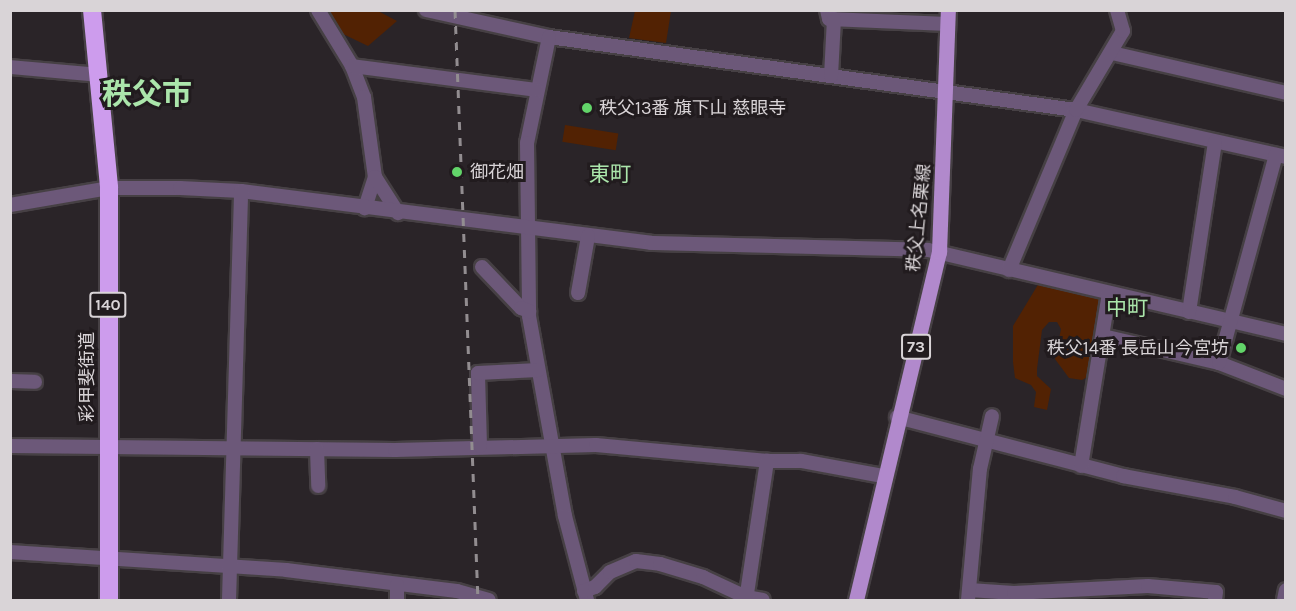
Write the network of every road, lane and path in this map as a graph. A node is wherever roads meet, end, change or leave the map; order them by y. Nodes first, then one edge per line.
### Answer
1 (92, 10) edge
2 (318, 10) edge
3 (426, 10) edge
4 (1117, 10) edge
5 (830, 15) edge
6 (948, 17) edge
7 (549, 37) junction
8 (1112, 53) junction
9 (352, 66) junction
10 (10, 67) edge
11 (99, 75) junction
12 (831, 76) junction
13 (536, 90) junction
14 (946, 90) junction
15 (1286, 93) edge
16 (1076, 110) junction
17 (1215, 142) junction
18 (1281, 156) edge
19 (375, 177) junction
20 (109, 188) junction
21 (241, 191) junction
22 (10, 205) edge
23 (365, 208) junction
24 (398, 213) junction
25 (529, 229) junction
26 (588, 236) junction
27 (939, 252) junction
28 (482, 267) dead end
29 (1009, 270) junction
30 (578, 293) dead end
31 (1109, 293) junction
32 (529, 311) junction
33 (1189, 312) junction
34 (1231, 322) junction
35 (1286, 334) edge
36 (1103, 336) junction
37 (1219, 363) junction
38 (538, 370) junction
39 (10, 381) edge
40 (36, 382) dead end
41 (1286, 389) edge
42 (992, 416) dead end
43 (897, 417) junction
44 (986, 442) junction
45 (552, 445) junction
46 (10, 446) edge
47 (480, 446) junction
48 (108, 447) junction
49 (232, 448) junction
50 (317, 449) junction
51 (766, 461) junction
52 (1081, 466) junction
53 (883, 476) junction
54 (318, 486) dead end
55 (1286, 511) edge
56 (10, 552) edge
57 (109, 560) junction
58 (230, 567) junction
59 (397, 585) junction
60 (1286, 590) edge
61 (968, 595) edge
62 (585, 596) edge
63 (746, 599) edge
64 (109, 600) edge
65 (229, 600) edge
66 (397, 600) edge
67 (489, 600) edge
68 (763, 600) edge
69 (856, 600) edge
70 (1215, 600) edge
71 (1284, 600) edge

1 - 11 highway, 彩甲斐街道 / 140
2 - 9 street
3 - 7 street
4 - 8 street
5 - 6 street
5 - 12 street
6 - 14 main road, 秩父上名栗線 / 73
7 - 12 street
7 - 13 street
8 - 15 street
8 - 16 street
9 - 13 street
9 - 19 street
10 - 11 street
11 - 20 highway, 彩甲斐街道 / 140
12 - 14 street
13 - 25 street
14 - 16 street
14 - 27 main road, 秩父上名栗線 / 73
16 - 17 street
16 - 29 street
17 - 18 street
17 - 33 street
18 - 34 street
19 - 23 street
19 - 24 street
20 - 21 street
20 - 22 street
20 - 48 highway, 彩甲斐街道 / 140
21 - 23 street
21 - 49 street
23 - 24 street
24 - 25 street
25 - 26 street
25 - 32 street
26 - 27 street
26 - 30 street
27 - 29 street
27 - 43 main road, 秩父上名栗線 / 73
28 - 32 street
29 - 31 street
31 - 33 street
31 - 36 street
32 - 38 street
33 - 34 street
34 - 35 street
34 - 37 street
36 - 37 street
36 - 52 street
37 - 41 street
38 - 45 street
38 - 47 street
39 - 40 street
42 - 44 street
43 - 44 street
43 - 53 main road, 秩父上名栗線 / 73
44 - 52 street
44 - 61 street
45 - 47 street
45 - 51 street
45 - 62 street
46 - 48 street
47 - 50 street
48 - 49 street
48 - 57 highway, 彩甲斐街道 / 140
49 - 50 street
49 - 58 street
50 - 54 street
51 - 53 street
51 - 63 street
52 - 55 street
53 - 69 main road, 秩父上名栗線 / 73
56 - 57 street
57 - 58 street
57 - 64 highway, 彩甲斐街道 / 140
58 - 59 street
58 - 65 street
59 - 66 street
59 - 67 street
60 - 71 street
61 - 70 street
62 - 63 street
63 - 68 street

